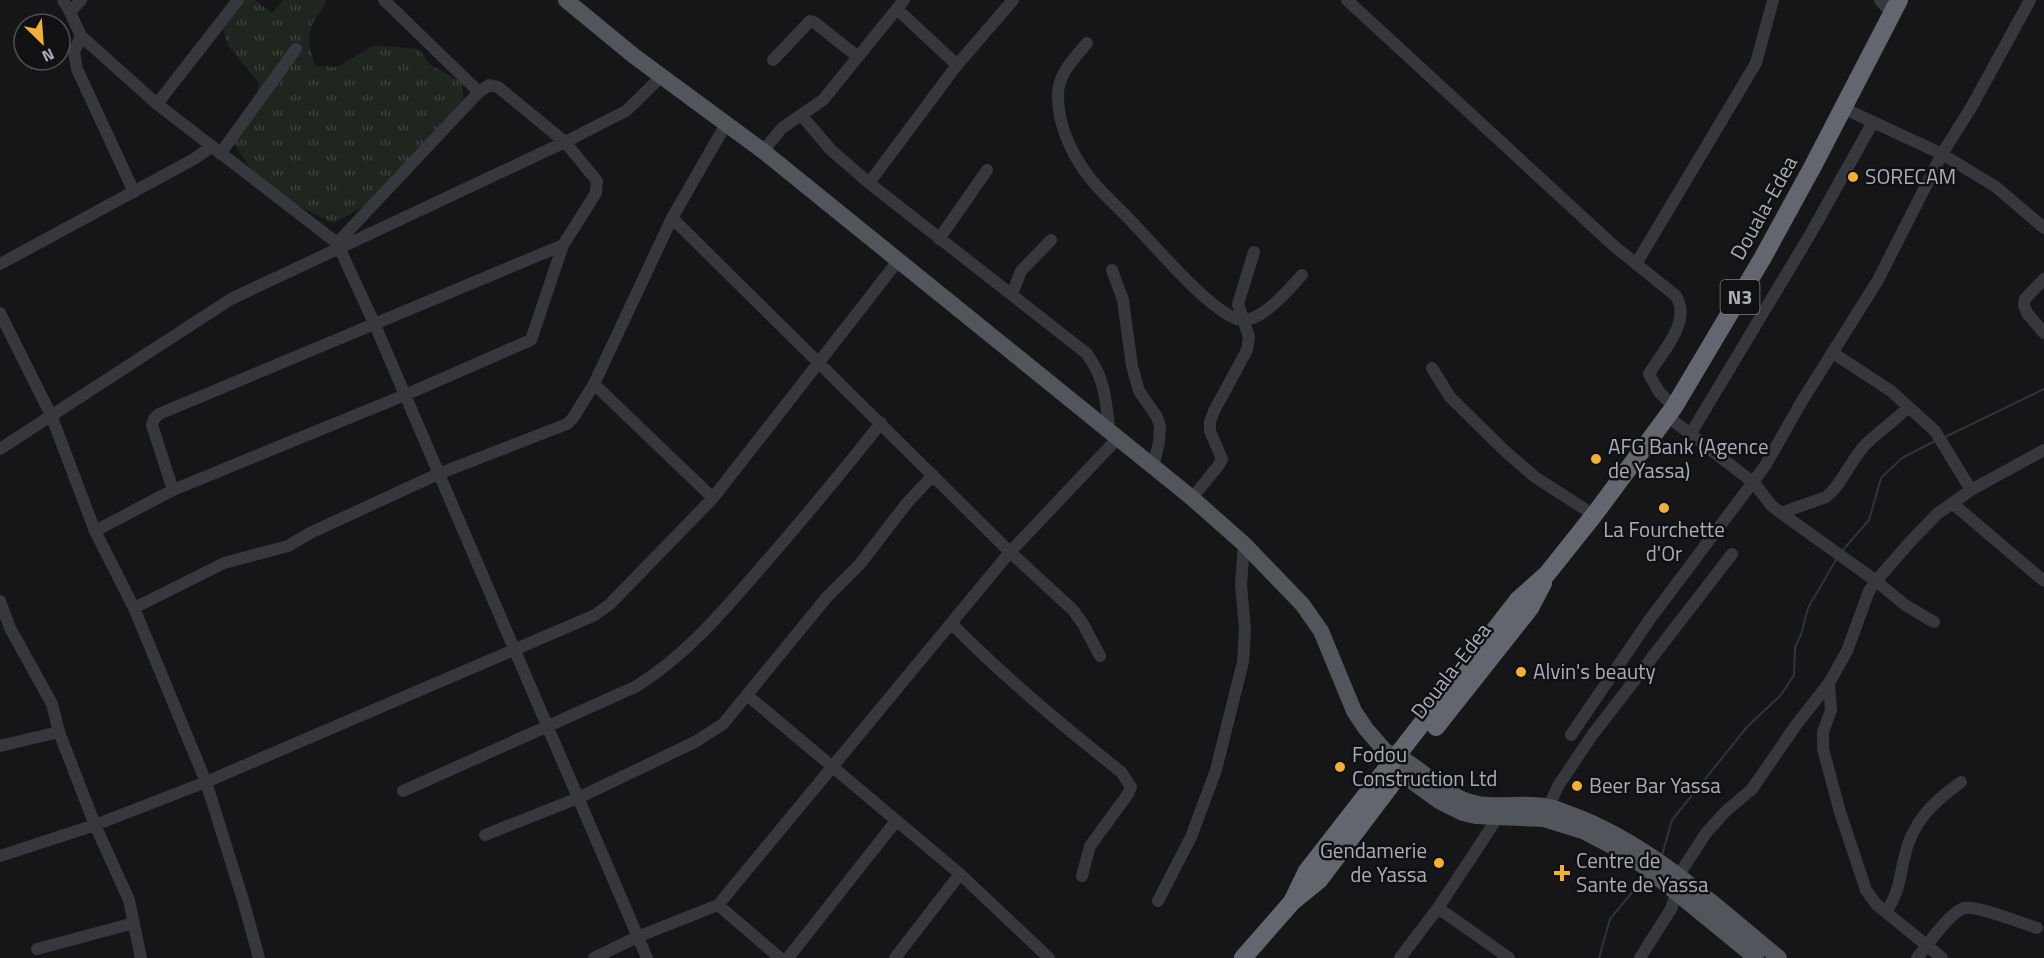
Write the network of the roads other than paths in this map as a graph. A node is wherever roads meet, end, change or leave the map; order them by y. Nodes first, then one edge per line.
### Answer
1 (63, 0) edge
2 (81, 0) edge
3 (237, 0) edge
4 (384, 0) edge
5 (566, 0) edge
6 (1013, 0) edge
7 (1347, 0) edge
8 (1773, 0) edge
9 (2030, 0) edge
10 (901, 5) edge
11 (1890, 5) edge
12 (70, 12) joint
13 (72, 16) edge
14 (81, 36) junction
15 (1087, 43) dead end
16 (296, 49) dead end
17 (858, 57) junction
18 (773, 60) dead end
19 (957, 65) junction
20 (663, 75) junction
21 (479, 92) junction
22 (157, 104) junction
23 (1843, 108) junction
24 (802, 116) junction
25 (1873, 122) junction
26 (726, 124) junction
27 (565, 142) junction
28 (216, 150) junction
29 (763, 151) junction
30 (1942, 154) junction
31 (987, 170) dead end
32 (869, 183) junction
33 (134, 192) junction
34 (672, 218) junction
35 (2044, 228) edge
36 (939, 239) junction
37 (1051, 240) dead end
38 (563, 245) junction
39 (338, 246) junction
40 (1254, 252) dead end
41 (897, 261) junction
42 (0, 264) edge
43 (1636, 264) junction
44 (1112, 270) dead end
45 (1302, 275) dead end
46 (2044, 279) edge
47 (1012, 294) junction
48 (0, 313) edge
49 (1242, 320) junction
50 (375, 325) junction
51 (2044, 333) edge
52 (1833, 353) junction
53 (817, 363) junction
54 (1432, 368) dead end
55 (594, 384) junction
56 (405, 395) junction
57 (1908, 407) junction
58 (1670, 412) junction
59 (51, 415) junction
60 (881, 423) junction
61 (1691, 434) junction
62 (1114, 435) junction
63 (0, 449) edge
64 (2044, 450) edge
65 (1153, 467) junction
66 (438, 474) junction
67 (933, 475) junction
68 (1754, 483) junction
69 (173, 490) junction
70 (1971, 490) junction
71 (713, 498) junction
72 (1192, 498) junction
73 (1953, 503) junction
74 (1781, 513) junction
75 (1594, 515) junction
76 (95, 531) junction
77 (1244, 544) junction
78 (1010, 552) junction
79 (1732, 554) dead end
80 (1876, 581) junction
81 (2044, 581) edge
82 (0, 601) edge
83 (134, 608) junction
84 (1934, 622) dead end
85 (951, 623) junction
86 (514, 649) junction
87 (1100, 656) dead end
88 (1829, 683) junction
89 (747, 695) junction
90 (547, 726) junction
91 (59, 732) junction
92 (1572, 735) dead end
93 (0, 746) edge
94 (1397, 762) junction
95 (831, 766) junction
96 (206, 782) junction
97 (1961, 782) dead end
98 (403, 791) dead end
99 (578, 798) junction
100 (1546, 813) junction
101 (1498, 817) junction
102 (896, 821) junction
103 (95, 825) junction
104 (485, 836) dead end
105 (0, 856) edge
106 (960, 874) junction
107 (1082, 876) dead end
108 (1677, 884) junction
109 (1158, 901) dead end
110 (718, 905) junction
111 (1438, 908) junction
112 (1886, 912) junction
113 (134, 924) junction
114 (2037, 928) dead end
115 (638, 937) junction
116 (1927, 945) junction
117 (37, 950) dead end
118 (141, 958) edge
119 (259, 958) edge
120 (594, 958) edge
121 (647, 958) edge
122 (780, 958) edge
123 (788, 958) edge
124 (895, 958) edge
125 (1049, 958) edge
126 (1243, 958) edge
127 (1400, 958) edge
128 (1509, 958) edge
129 (1640, 958) edge
130 (1756, 958) edge
131 (1779, 958) edge
132 (1917, 958) edge
133 (1942, 958) edge

1 - 12 street
2 - 12 street
3 - 22 street
4 - 21 street
5 - 20 main road
6 - 19 street
7 - 43 street
8 - 43 street
9 - 30 street
10 - 17 street
10 - 19 street
11 - 23 highway, Douala-Edea / N3
13 - 14 street
14 - 22 street
14 - 33 street
15 - 49 street
16 - 28 street
17 - 18 street
17 - 24 street
19 - 32 street
20 - 26 main road
20 - 27 street
21 - 27 street
21 - 39 street
22 - 28 street
23 - 25 street
23 - 58 highway, Douala-Edea / N3
24 - 29 street
24 - 32 street
25 - 30 street
25 - 61 street
26 - 29 main road
26 - 34 street
27 - 38 street
27 - 39 street
28 - 33 street
28 - 39 street
29 - 41 main road
30 - 35 street
30 - 52 street
31 - 36 street
32 - 36 street
33 - 42 street
34 - 53 street
34 - 55 street
36 - 47 street
37 - 47 street
38 - 50 street
38 - 56 street
39 - 50 street
39 - 59 street
40 - 49 street
41 - 53 street
41 - 62 main road
43 - 58 street
44 - 65 street
45 - 49 street
46 - 51 street
47 - 62 street
48 - 59 street
49 - 72 street
50 - 56 street
50 - 69 street
52 - 57 street
52 - 68 street
53 - 60 street
53 - 71 street
54 - 75 street
55 - 66 street
55 - 71 street
56 - 66 street
56 - 69 street
57 - 70 street
57 - 74 street
58 - 61 street
58 - 75 highway, Douala-Edea / N3
59 - 63 street
59 - 76 street
60 - 67 street
60 - 90 street
61 - 68 street
62 - 65 main road
62 - 78 street
64 - 70 street
65 - 72 main road
66 - 83 street
66 - 86 street
67 - 78 street
67 - 89 street
68 - 74 street
68 - 92 street
69 - 76 street
70 - 73 street
71 - 86 street
72 - 77 main road
73 - 80 street
73 - 81 street
74 - 80 street
75 - 94 highway, Douala-Edea / N3
76 - 83 street
77 - 94 main road
77 - 109 street
78 - 85 street
78 - 87 street
79 - 100 street
80 - 84 street
80 - 88 street
82 - 91 street
83 - 96 street
85 - 95 street
85 - 107 street
86 - 90 street
86 - 96 street
88 - 108 street
88 - 112 street
89 - 95 street
89 - 99 street
90 - 98 street
90 - 99 street
91 - 93 street
91 - 103 street
94 - 100 main road
94 - 101 main road
94 - 126 highway, Douala-Edea / N3
95 - 102 street
95 - 110 street
96 - 103 street
96 - 119 street
97 - 112 street
99 - 104 street
99 - 115 street
100 - 101 main road
100 - 108 main road
101 - 111 street
102 - 106 street
102 - 123 street
103 - 105 street
103 - 113 street
106 - 124 street
106 - 125 street
108 - 129 street
108 - 130 main road
108 - 131 main road
110 - 115 street
110 - 122 street
111 - 127 street
111 - 128 street
112 - 116 street
113 - 117 street
113 - 118 street
114 - 116 street
115 - 120 street
115 - 121 street
116 - 132 street
116 - 133 street

